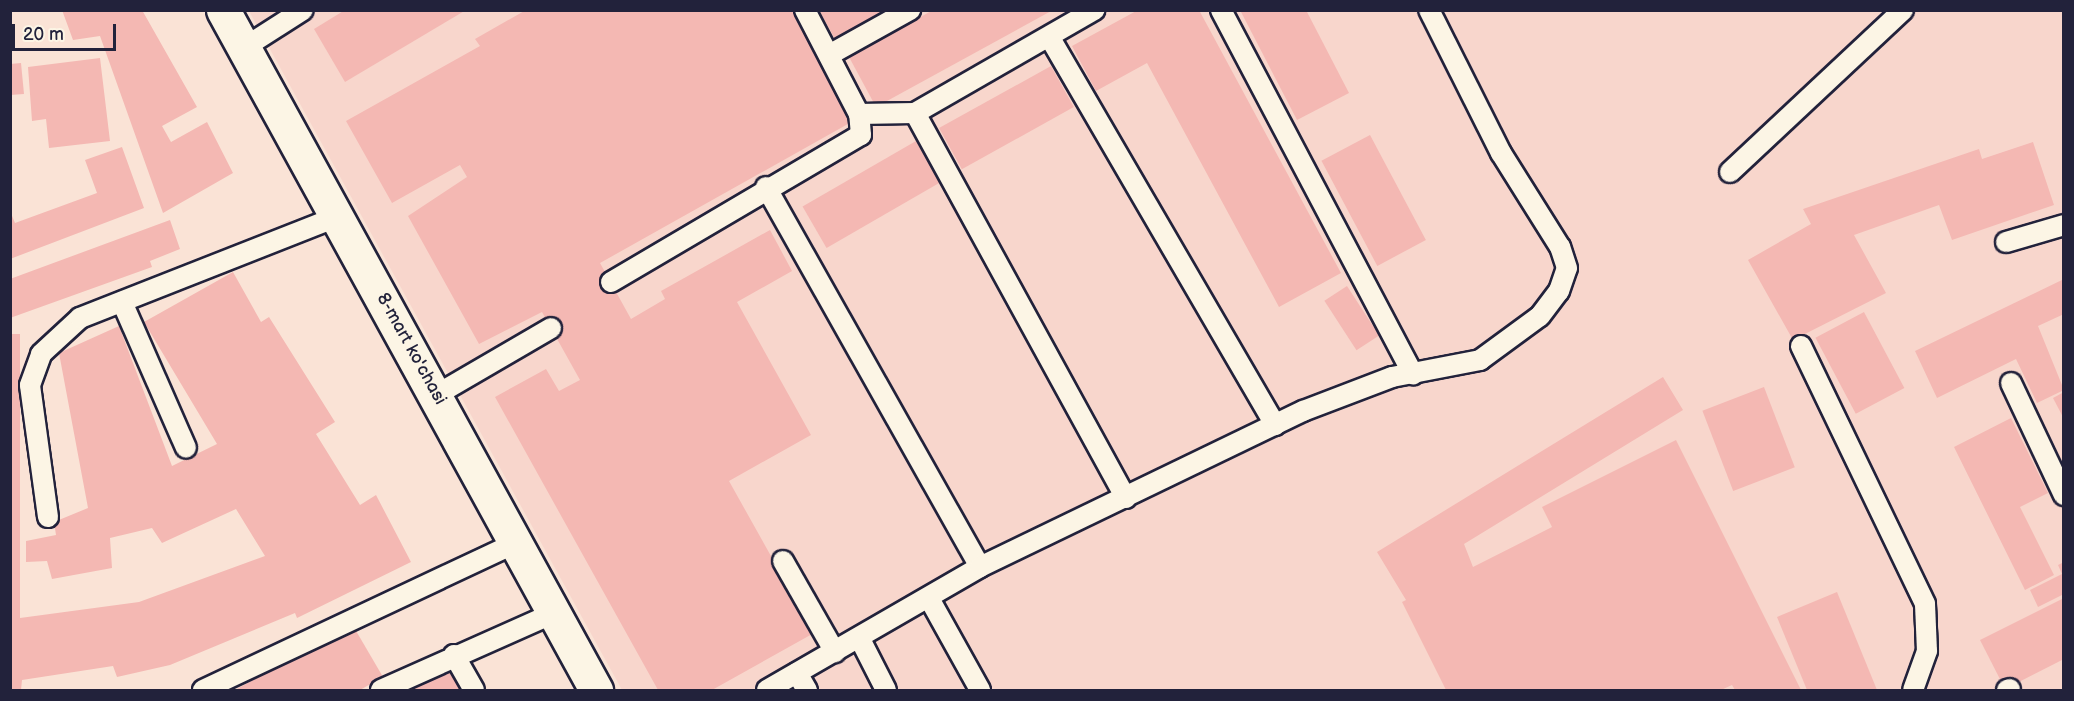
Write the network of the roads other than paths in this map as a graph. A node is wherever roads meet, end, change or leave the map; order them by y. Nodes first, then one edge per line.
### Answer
1 (223, 10) edge
2 (303, 10) edge
3 (805, 10) edge
4 (910, 10) edge
5 (1094, 10) edge
6 (1221, 10) edge
7 (1429, 10) edge
8 (1903, 10) edge
9 (1050, 38) junction
10 (242, 49) junction
11 (829, 55) junction
12 (915, 112) junction
13 (860, 114) junction
14 (1730, 172) dead end
15 (766, 187) junction
16 (339, 216) junction
17 (2064, 225) edge
18 (2006, 242) dead end
19 (611, 282) dead end
20 (122, 302) junction
21 (551, 328) dead end
22 (1801, 346) dead end
23 (1413, 374) junction
24 (2011, 382) dead end
25 (436, 396) junction
26 (1275, 425) junction
27 (186, 448) dead end
28 (2064, 495) edge
29 (1126, 498) junction
30 (48, 517) dead end
31 (516, 543) junction
32 (783, 561) dead end
33 (980, 567) junction
34 (930, 600) junction
35 (554, 613) junction
36 (860, 639) junction
37 (836, 652) junction
38 (454, 655) junction
39 (802, 682) edge
40 (203, 690) edge
41 (381, 690) edge
42 (474, 690) edge
43 (596, 690) edge
44 (767, 690) edge
45 (886, 690) edge
46 (980, 690) edge
47 (1913, 690) edge

1 - 10 street, 8-mart ko'chasi
2 - 10 lane
3 - 11 lane
4 - 11 lane
5 - 9 lane
6 - 23 lane
7 - 23 lane
8 - 14 lane
9 - 12 lane
9 - 26 lane
10 - 16 street, 8-mart ko'chasi
11 - 13 lane
12 - 13 lane
12 - 29 lane
13 - 15 lane
15 - 19 lane
15 - 33 lane
16 - 20 lane
16 - 25 street, 8-mart ko'chasi
17 - 18 lane
20 - 27 lane
20 - 30 lane
21 - 25 lane
22 - 47 lane
23 - 26 lane
24 - 28 lane
25 - 31 street, 8-mart ko'chasi
26 - 29 lane
29 - 33 lane
31 - 35 street, 8-mart ko'chasi
31 - 40 lane
32 - 37 lane
33 - 34 lane
34 - 36 lane
34 - 46 lane
35 - 38 lane
35 - 43 street, 8-mart ko'chasi
36 - 37 lane
36 - 45 lane
37 - 39 lane
38 - 41 lane
38 - 42 lane
39 - 44 lane

